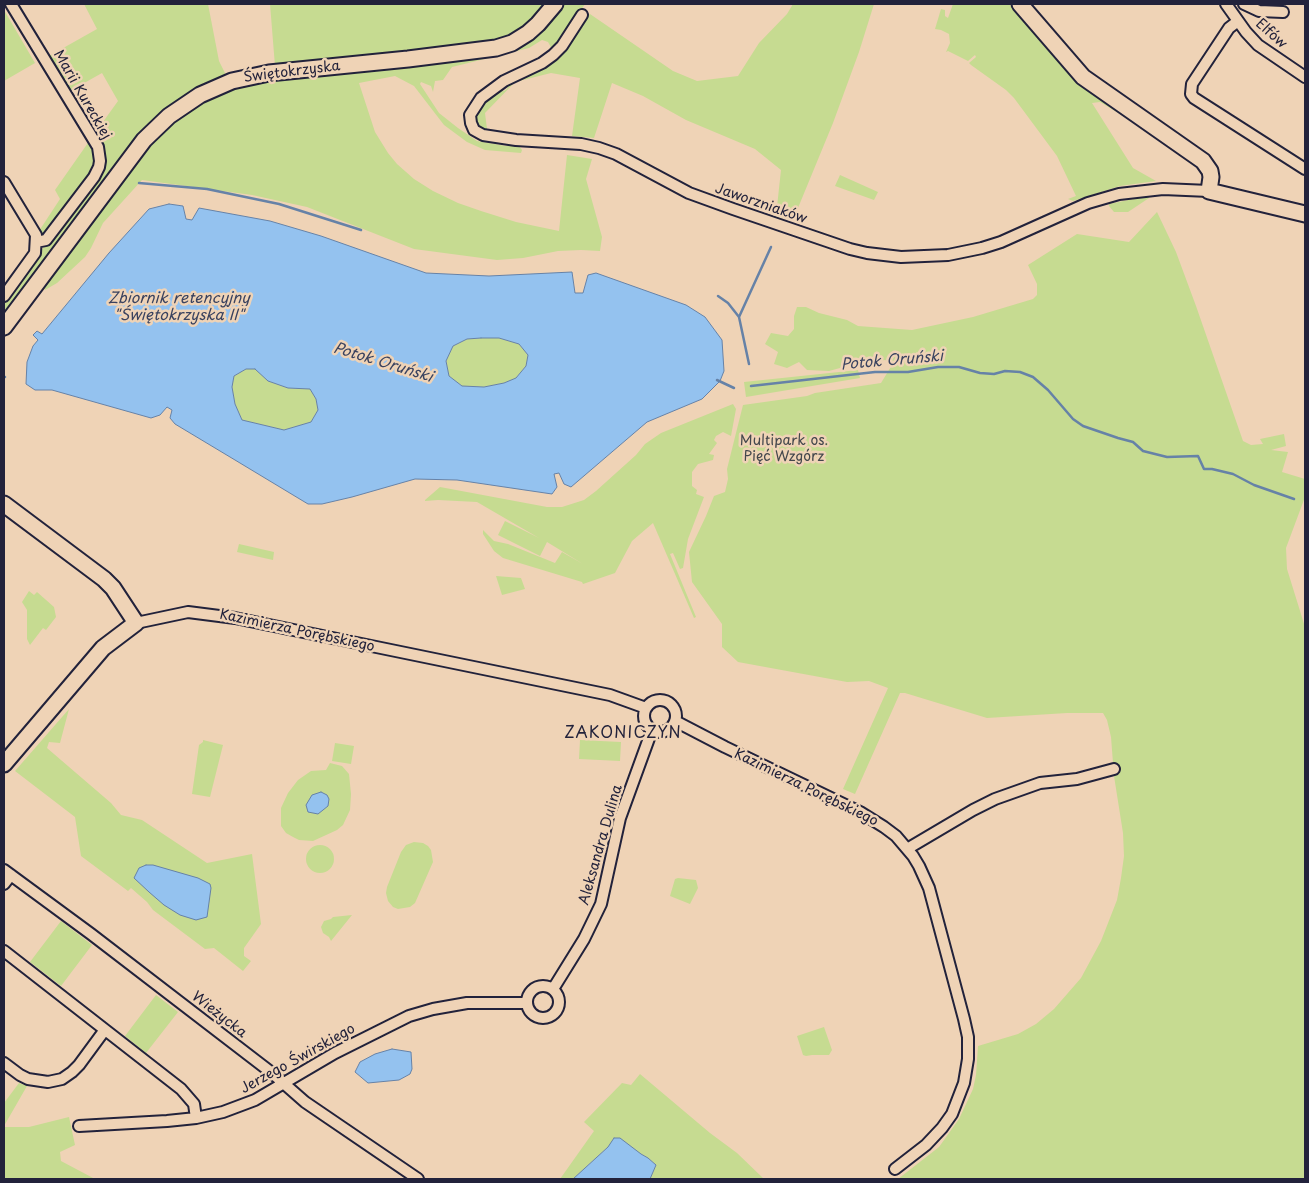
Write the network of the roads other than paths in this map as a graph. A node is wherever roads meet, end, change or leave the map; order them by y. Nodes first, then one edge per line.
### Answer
1 (11, 4) edge
2 (555, 4) edge
3 (1020, 4) edge
4 (1226, 4) edge
5 (1244, 4) edge
6 (1283, 12) dead end
7 (582, 15) dead end
8 (1238, 21) junction
9 (1305, 77) edge
10 (1305, 169) edge
11 (4, 182) edge
12 (1209, 191) junction
13 (1305, 214) edge
14 (36, 242) junction
15 (4, 296) edge
16 (4, 327) edge
17 (4, 504) edge
18 (136, 623) junction
19 (646, 708) junction
20 (674, 721) junction
21 (652, 730) junction
22 (4, 764) edge
23 (1114, 769) dead end
24 (908, 849) junction
25 (7, 873) edge
26 (4, 884) edge
27 (4, 951) edge
28 (553, 989) junction
29 (526, 1003) junction
30 (104, 1030) junction
31 (4, 1063) edge
32 (283, 1084) junction
33 (196, 1118) junction
34 (79, 1126) dead end
35 (895, 1169) dead end
36 (418, 1179) edge

1 - 14 street, Marii Kureckiej
2 - 16 street, Świętokrzyska
3 - 12 street
4 - 8 street, Elfów
5 - 6 street, Elfów
7 - 12 street, Jaworzniaków
8 - 9 street, Elfów
8 - 10 street
11 - 14 street
12 - 13 street
14 - 15 street
17 - 18 street
18 - 19 street, Kazimierza Porębskiego
18 - 22 street, Kazimierza Porębskiego
19 - 20 street
19 - 21 street
20 - 21 street
20 - 24 street, Kazimierza Porębskiego
21 - 28 street, Aleksandra Dulina
23 - 24 street
24 - 35 street, Kazimierza Porębskiego
25 - 26 street
25 - 32 street, Wieżycka
27 - 30 street
28 - 29 street
28 - 29 street
29 - 32 street, Jerzego Świrskiego
30 - 31 street
30 - 33 street
32 - 33 street, Jerzego Świrskiego
32 - 36 street, Wieżycka
33 - 34 street, Jerzego Świrskiego

